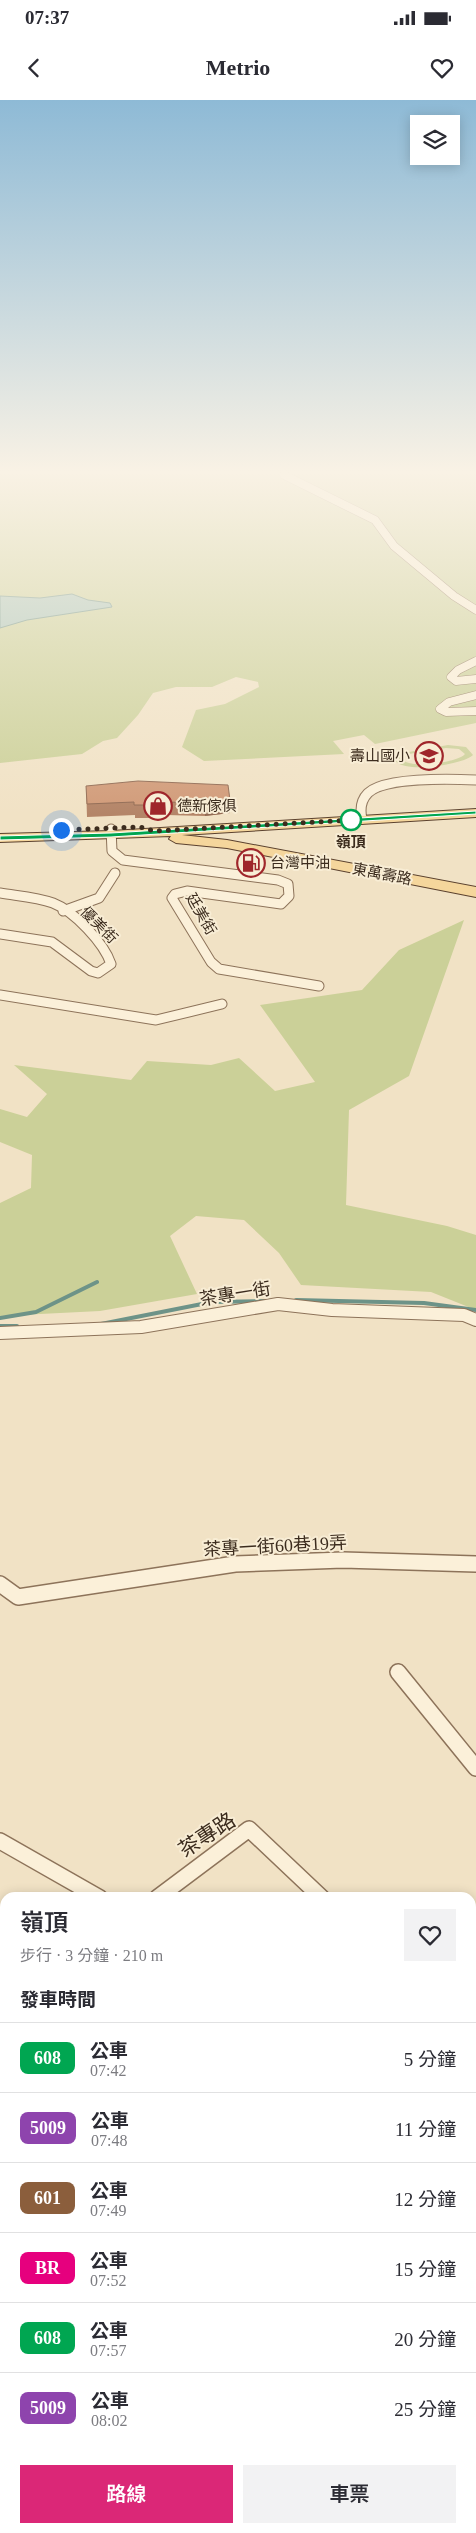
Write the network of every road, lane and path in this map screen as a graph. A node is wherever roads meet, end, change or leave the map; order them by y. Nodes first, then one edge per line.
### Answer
1 (444, 589) edge
2 (476, 610) edge
3 (476, 661) edge
4 (476, 680) edge
5 (476, 695) edge
6 (476, 711) edge
7 (476, 780) edge
8 (476, 808) edge
9 (476, 813) edge
10 (361, 817) junction
11 (147, 829) junction
12 (0, 831) edge
13 (213, 832) junction
14 (114, 833) junction
15 (0, 838) edge
16 (115, 873) dead end
17 (476, 887) edge
18 (476, 892) edge
19 (0, 893) edge
20 (63, 911) junction
21 (0, 934) edge
22 (319, 986) dead end
23 (0, 995) edge
24 (222, 1004) dead end
25 (476, 1320) edge
26 (0, 1333) edge
27 (476, 1564) edge
28 (0, 1584) edge
29 (398, 1672) dead end
30 (476, 1768) edge
31 (0, 1841) edge
32 (89, 1892) edge
33 (165, 1892) edge
34 (316, 1892) edge

1 - 2 street
3 - 4 street
5 - 6 street
7 - 10 street
8 - 10 main road
9 - 10 main road
10 - 11 main road
10 - 13 main road
11 - 13 main road, 東萬壽路
11 - 14 main road
12 - 14 main road
13 - 17 main road, 東萬壽路
14 - 15 main road
14 - 18 main road, 東萬壽路
14 - 22 street, 廷美街
16 - 20 street
19 - 20 street, 優美街
20 - 21 street, 優美街
23 - 24 street
25 - 26 street, 茶專一街
27 - 28 street, 茶專一街60巷19弄
29 - 30 street
31 - 32 street
33 - 34 street, 茶專路

